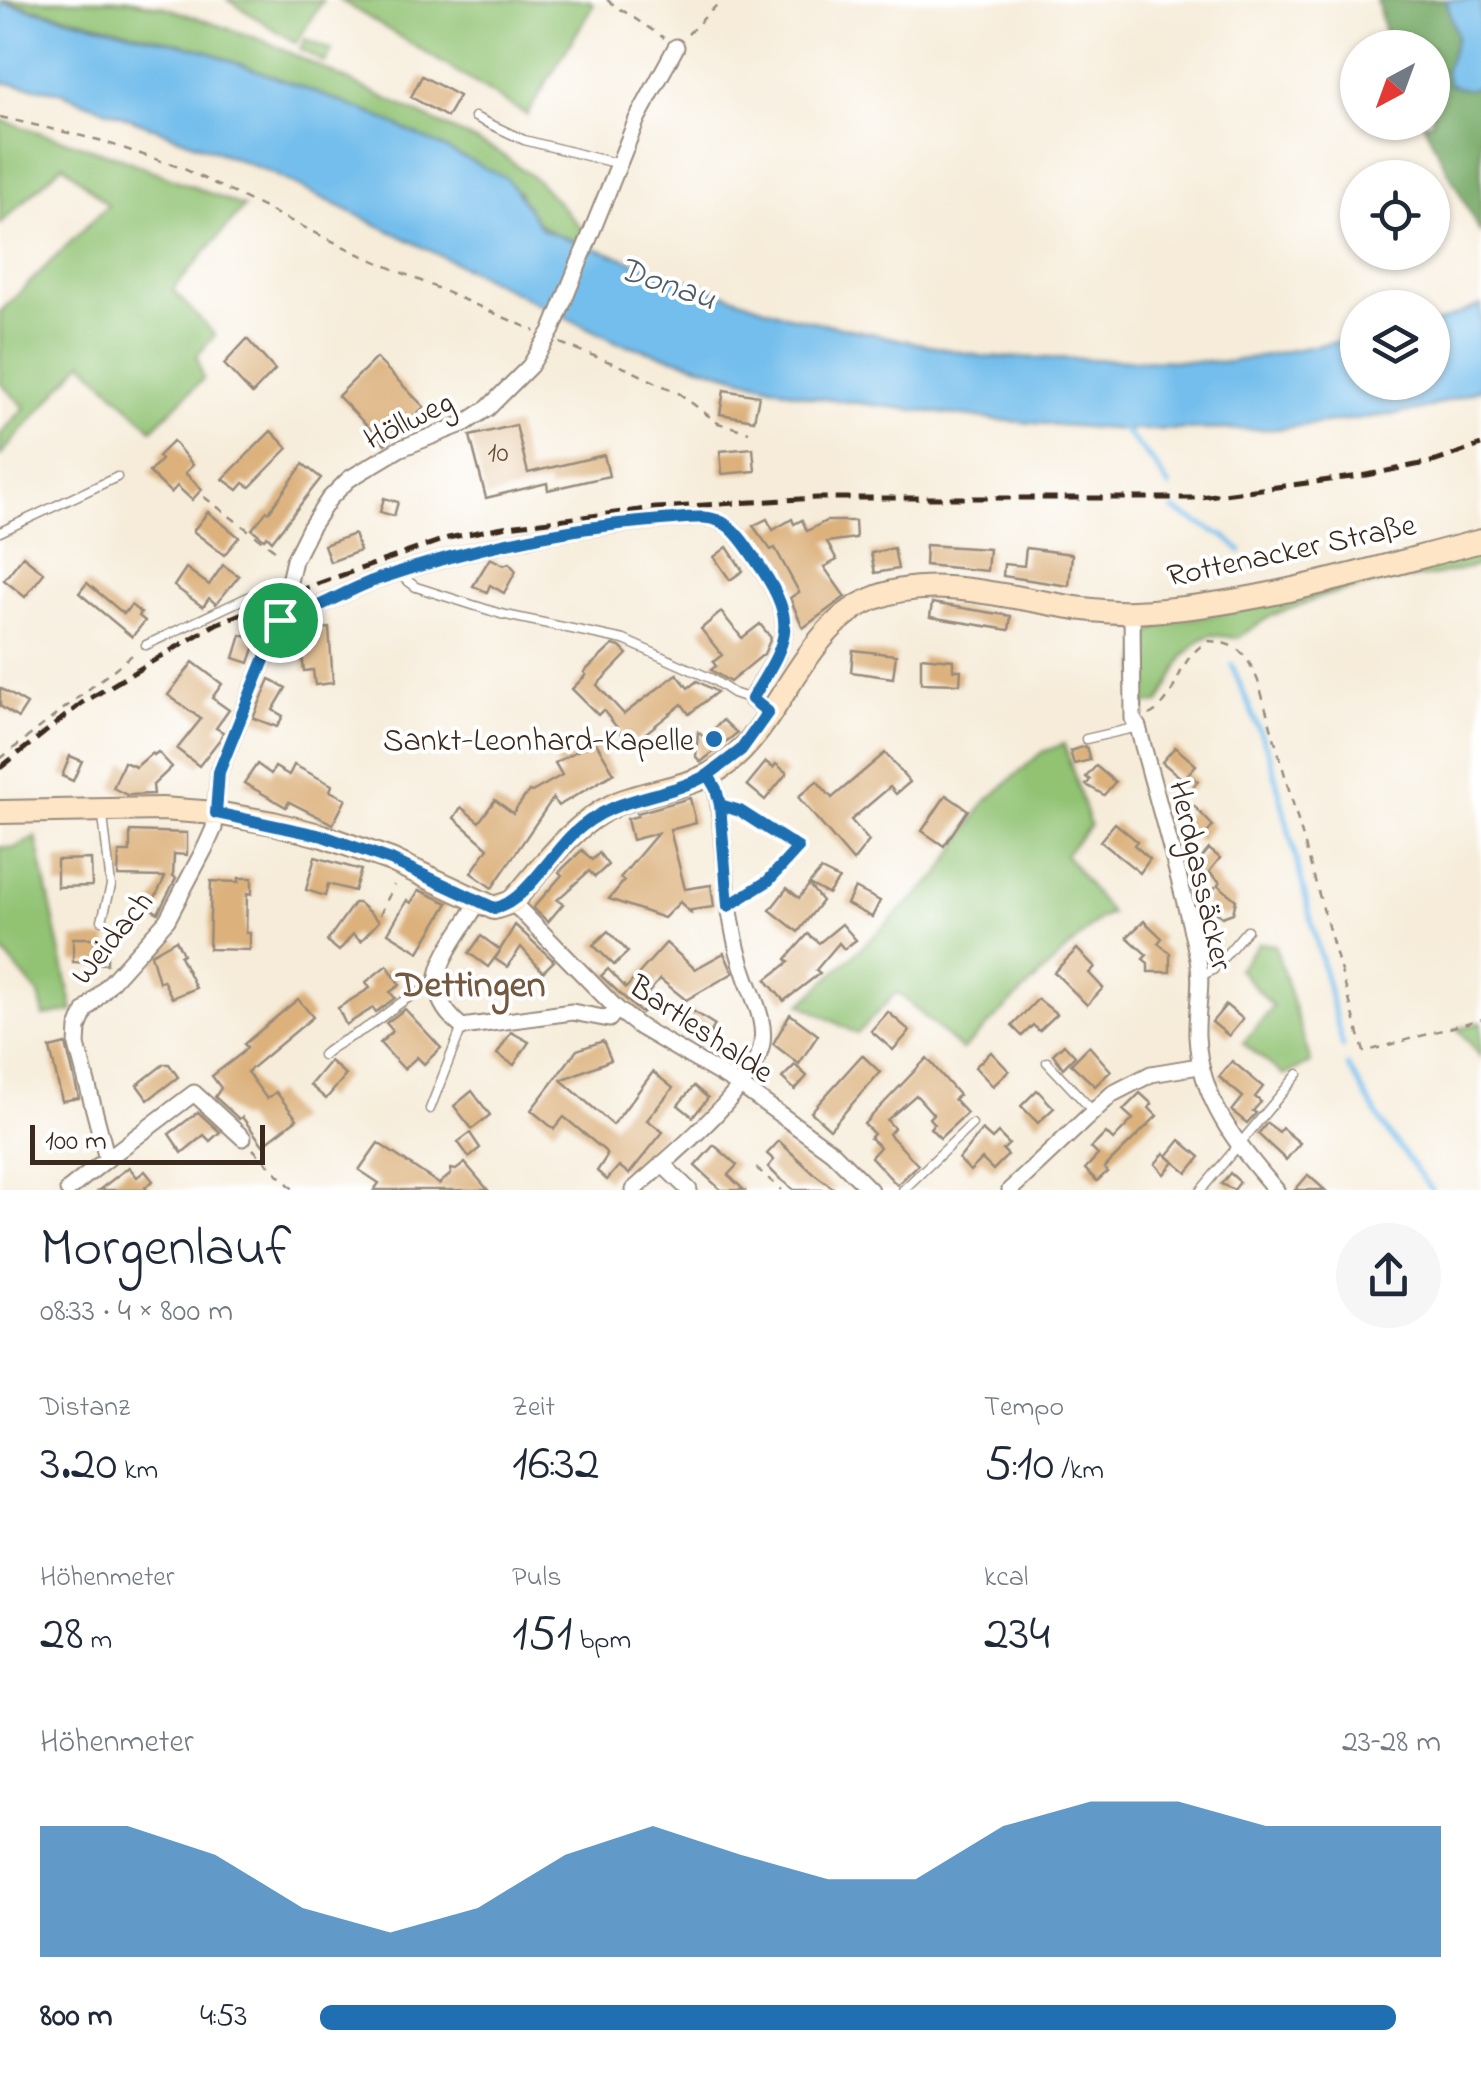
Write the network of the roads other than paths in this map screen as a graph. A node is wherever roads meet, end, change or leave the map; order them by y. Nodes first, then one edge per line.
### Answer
1 (676, 47) road end
2 (475, 116) dead end
3 (616, 171) junction
4 (117, 476) dead end
5 (0, 532) edge
6 (1481, 541) edge
7 (290, 571) junction
8 (397, 573) junction
9 (1132, 612) junction
10 (280, 620) junction
11 (146, 645) road end
12 (760, 705) junction
13 (1136, 723) junction
14 (1086, 739) dead end
15 (708, 775) junction
16 (720, 805) junction
17 (102, 811) junction
18 (0, 812) edge
19 (216, 813) junction
20 (478, 902) junction
21 (512, 902) junction
22 (728, 906) junction
23 (102, 920) dead end
24 (1247, 930) dead end
25 (1201, 976) junction
26 (435, 987) junction
27 (617, 1009) junction
28 (462, 1028) junction
29 (322, 1054) dead end
30 (1047, 1062) dead end
31 (1199, 1066) junction
32 (1298, 1074) dead end
33 (741, 1086) junction
34 (430, 1110) dead end
35 (1093, 1111) junction
36 (972, 1124) dead end
37 (243, 1138) road end
38 (1238, 1147) junction
39 (107, 1159) junction
40 (662, 1164) junction
41 (68, 1190) edge
42 (633, 1190) edge
43 (689, 1190) edge
44 (870, 1190) edge
45 (903, 1190) edge
46 (1010, 1190) edge
47 (1201, 1190) edge
48 (1276, 1190) edge

1 - 3 street, Höllweg
2 - 3 lane
3 - 7 street, Höllweg
4 - 5 lane
6 - 9 main road, Rottenacker Straße
7 - 10 street, Höllweg
7 - 11 lane
8 - 10 street
8 - 12 lane
8 - 12 street
9 - 12 main road, Rottenacker Straße
9 - 13 street, Herdgassäcker
10 - 19 street, Höllweg
12 - 15 main road, Rottenacker Straße
13 - 14 lane
13 - 25 street, Herdgassäcker
15 - 16 street
15 - 21 main road, Rottenacker Straße
16 - 22 street
16 - 22 lane
17 - 18 main road
17 - 19 main road
17 - 23 lane
19 - 20 main road
19 - 39 street, Weidach
20 - 21 main road
20 - 26 street
21 - 27 street, Bartleshalde
22 - 33 street
24 - 25 lane
25 - 31 street, Herdgassäcker
26 - 28 street
26 - 29 lane
27 - 28 street
27 - 33 street, Bartleshalde
28 - 34 lane
30 - 35 lane
31 - 35 street
31 - 38 street, Herdgassäcker
32 - 38 lane
33 - 40 street
33 - 44 street, Bartleshalde
35 - 46 street
36 - 45 lane
37 - 39 street
38 - 47 lane
38 - 48 street, Herdgassäcker
39 - 41 street
40 - 42 street
40 - 43 street

